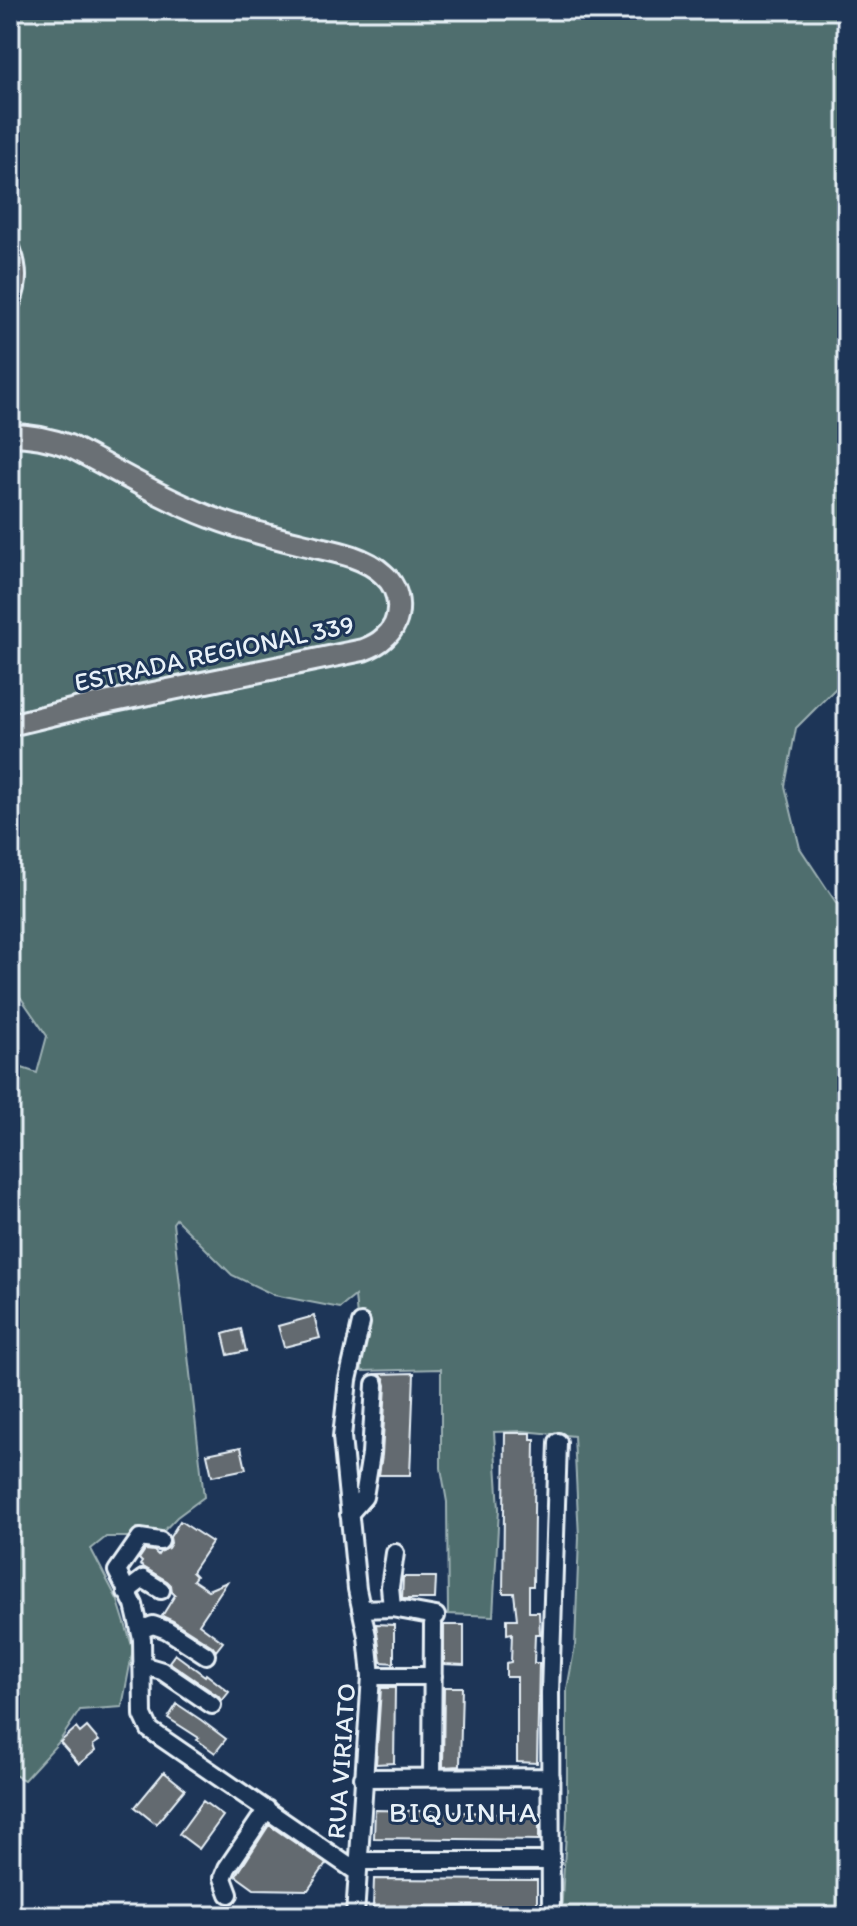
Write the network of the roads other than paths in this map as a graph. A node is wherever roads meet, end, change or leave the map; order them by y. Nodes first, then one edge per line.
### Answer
1 (10, 251) edge
2 (10, 301) edge
3 (10, 435) edge
4 (10, 725) edge
5 (361, 1323) dead end
6 (375, 1384) dead end
7 (558, 1442) dead end
8 (349, 1514) junction
9 (160, 1541) dead end
10 (395, 1553) dead end
11 (161, 1590) dead end
12 (126, 1592) junction
13 (392, 1608) junction
14 (361, 1609) junction
15 (140, 1630) junction
16 (206, 1655) dead end
17 (142, 1665) junction
18 (371, 1676) junction
19 (433, 1676) junction
20 (212, 1705) dead end
21 (432, 1777) junction
22 (551, 1777) junction
23 (363, 1778) junction
24 (267, 1809) junction
25 (551, 1861) junction
26 (358, 1867) junction
27 (229, 1894) dead end
28 (355, 1916) edge
29 (551, 1916) edge

1 - 2 main road
3 - 4 main road, ESTRADA REGIONAL 339
5 - 8 street, RUA VIRIATO
6 - 8 street
7 - 22 street
8 - 14 street, RUA VIRIATO
9 - 12 street
10 - 13 street
11 - 12 street
12 - 15 street
13 - 14 street
13 - 19 street
14 - 18 street, RUA VIRIATO
15 - 16 street
15 - 17 street
17 - 20 street
17 - 24 street
18 - 19 street
18 - 23 street, RUA VIRIATO
19 - 21 street
21 - 22 street
21 - 23 street
22 - 25 street
23 - 26 street, RUA VIRIATO
24 - 26 street
24 - 27 street
25 - 26 street
25 - 29 street
26 - 28 street, RUA VIRIATO

